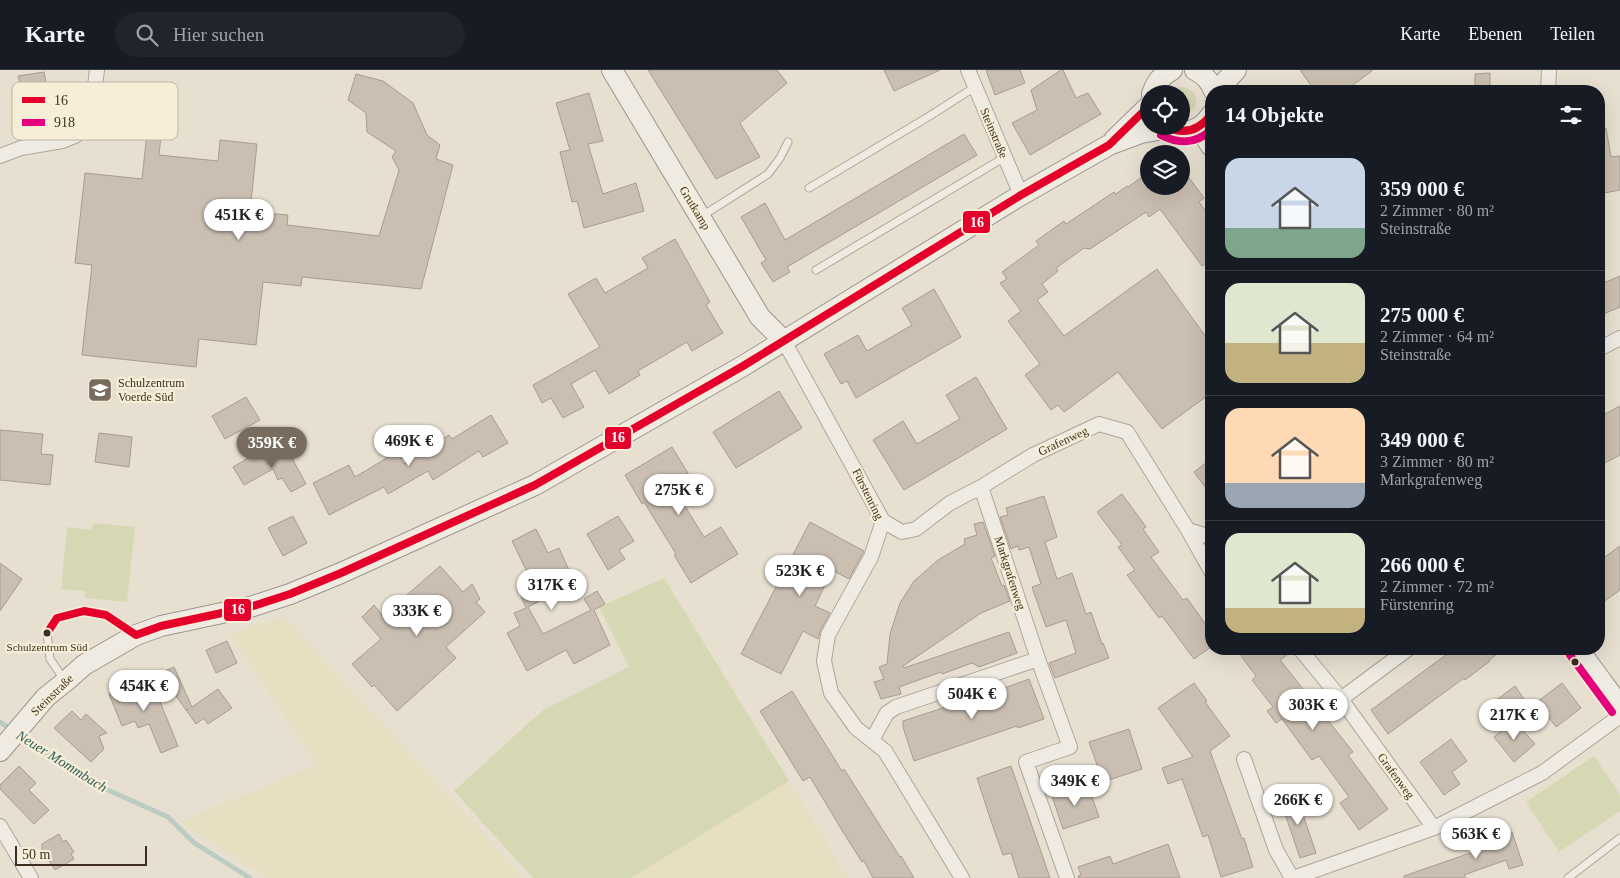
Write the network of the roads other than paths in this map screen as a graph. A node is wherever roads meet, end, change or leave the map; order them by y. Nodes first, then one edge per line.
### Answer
1 (612, 70) edge
2 (968, 70) edge
3 (1172, 70) edge
4 (1236, 70) edge
5 (1548, 70) edge
6 (1203, 71) edge
7 (1155, 85) edge
8 (1212, 85) edge
9 (1223, 85) edge
10 (1548, 85) edge
11 (975, 87) junction
12 (1140, 115) edge
13 (1205, 122) edge
14 (1190, 131) edge
15 (1140, 133) edge
16 (65, 140) edge
17 (788, 142) dead end
18 (1109, 145) junction
19 (0, 156) edge
20 (1005, 157) junction
21 (809, 188) dead end
22 (1021, 195) junction
23 (700, 217) junction
24 (816, 270) dead end
25 (1620, 338) edge
26 (784, 341) junction
27 (1605, 346) edge
28 (981, 487) junction
29 (884, 521) junction
30 (1188, 530) junction
31 (1205, 535) edge
32 (1205, 560) edge
33 (136, 635) junction
34 (1305, 655) edge
35 (1400, 655) edge
36 (1582, 655) edge
37 (1038, 659) junction
38 (66, 681) junction
39 (1341, 699) junction
40 (1620, 706) edge
41 (1620, 716) edge
42 (872, 740) junction
43 (3, 747) edge
44 (1244, 759) dead end
45 (0, 826) edge
46 (1434, 828) junction
47 (1620, 838) edge
48 (31, 878) edge
49 (962, 878) edge
50 (1067, 878) edge
51 (1293, 878) edge
52 (1568, 878) edge

1 - 23 street, Grutkamp
2 - 11 street, Steinstraße
3 - 7 street
4 - 9 street
5 - 10 street
6 - 8 street
11 - 20 street, Steinstraße
11 - 21 lane
12 - 18 street, Steinstraße
13 - 14 street, Steinstraße
15 - 18 street, Steinstraße
16 - 19 street
17 - 23 lane
18 - 22 street, Steinstraße
20 - 22 street, Steinstraße
20 - 24 lane
22 - 26 street, Steinstraße
23 - 26 street, Grutkamp
25 - 27 street
26 - 29 street, Fürstenring
26 - 33 street, Steinstraße
28 - 29 street, Grafenweg
28 - 30 street, Grafenweg
28 - 37 street, Markgrafenweg
29 - 42 street, Fürstenring
30 - 31 street
30 - 32 street, Grafenweg
33 - 38 street, Steinstraße
33 - 38 lane
34 - 39 street, Grafenweg
35 - 39 street
36 - 40 street
37 - 42 street
37 - 50 street, Markgrafenweg
38 - 43 street, Steinstraße
39 - 46 street, Grafenweg
41 - 46 street
42 - 49 street, Fürstenring
44 - 51 street
45 - 48 street
46 - 51 street
47 - 52 lane

